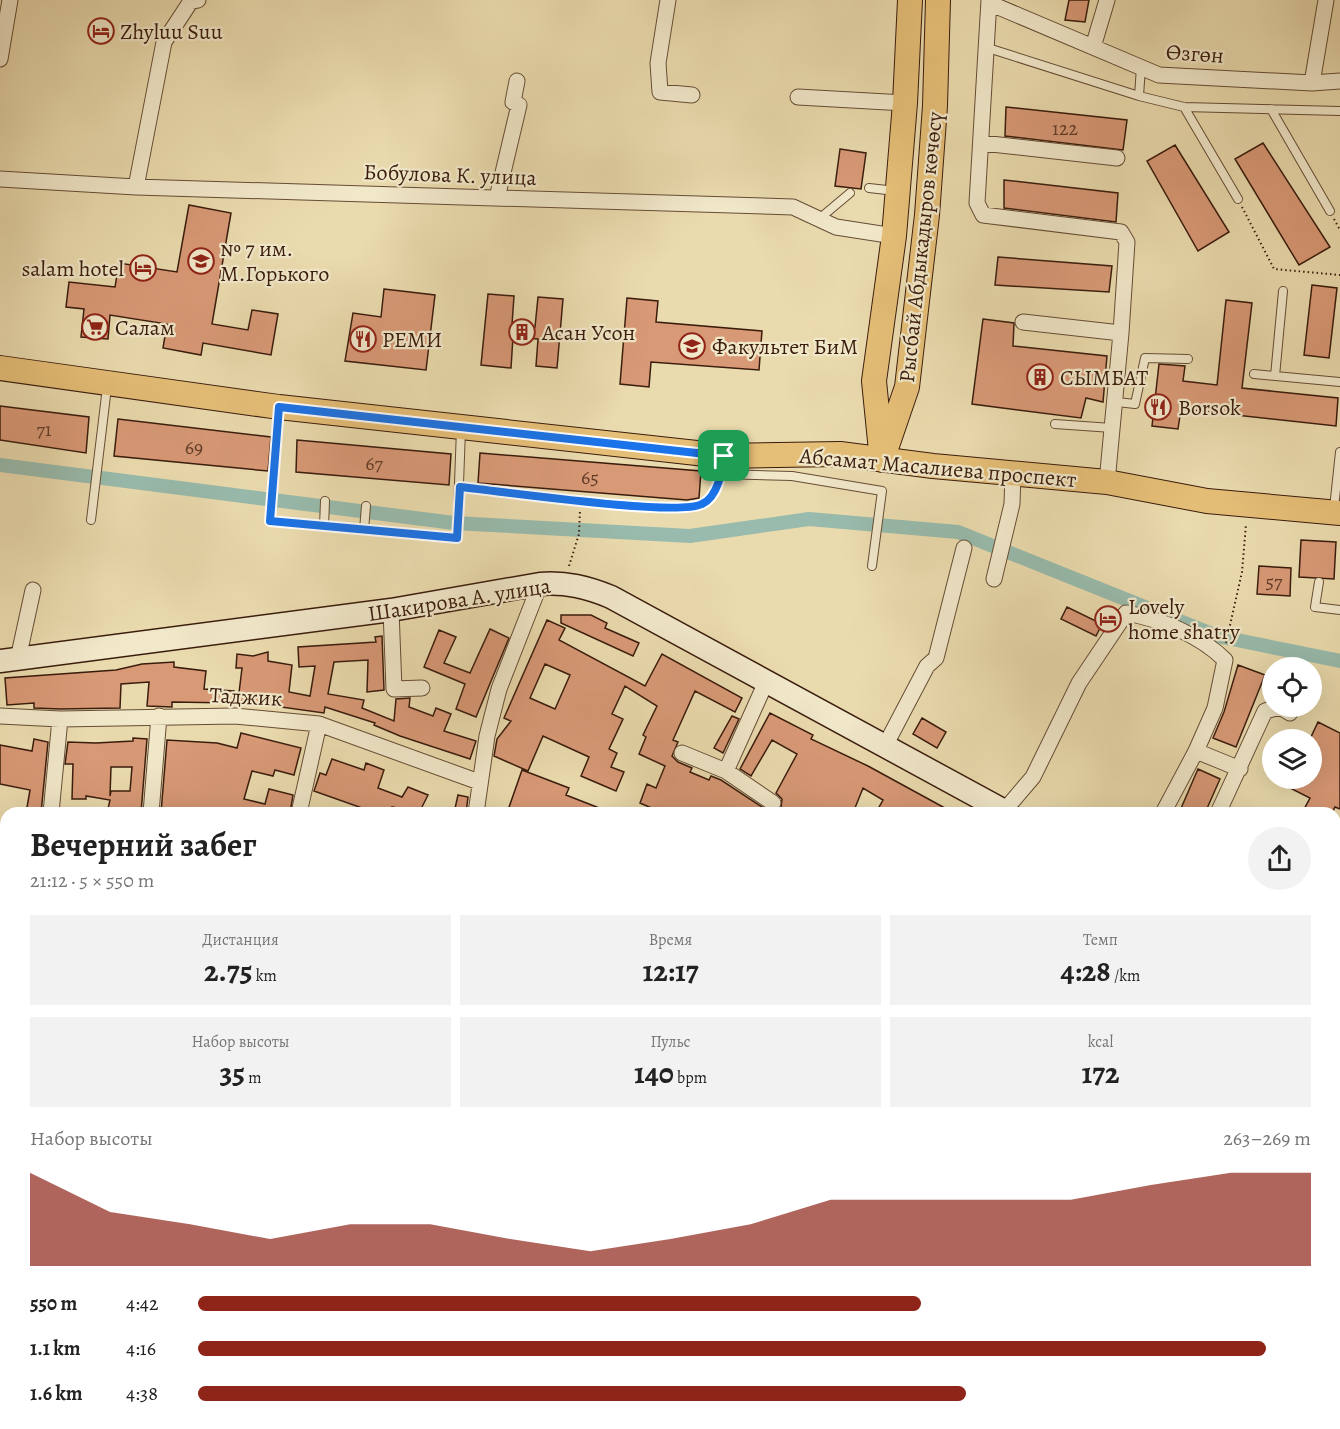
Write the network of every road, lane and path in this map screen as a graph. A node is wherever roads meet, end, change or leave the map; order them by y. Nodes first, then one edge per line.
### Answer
1 (10, 0) edge
2 (198, 0) edge
3 (668, 0) edge
4 (910, 0) edge
5 (938, 0) edge
6 (1107, 0) edge
7 (1326, 0) edge
8 (989, 1) edge
9 (2, 39) edge
10 (1093, 47) junction
11 (988, 48) junction
12 (0, 59) edge
13 (1141, 67) junction
14 (517, 81) dead end
15 (1340, 81) edge
16 (1312, 83) junction
17 (692, 95) dead end
18 (1139, 96) junction
19 (798, 97) dead end
20 (905, 103) junction
21 (1184, 107) junction
22 (1271, 109) junction
23 (1340, 111) edge
24 (981, 143) junction
25 (1117, 158) dead end
26 (0, 179) edge
27 (136, 187) junction
28 (869, 188) dead end
29 (898, 191) junction
30 (850, 193) dead end
31 (498, 198) junction
32 (1238, 199) joint
33 (1330, 212) dead end
34 (819, 219) junction
35 (894, 236) junction
36 (1340, 275) edge
37 (1282, 291) dead end
38 (1023, 322) dead end
39 (1121, 333) junction
40 (1188, 358) dead end
41 (0, 368) edge
42 (1254, 374) dead end
43 (1275, 376) junction
44 (1340, 382) edge
45 (108, 385) junction
46 (1116, 402) junction
47 (279, 407) junction
48 (1055, 424) dead end
49 (461, 427) junction
50 (1114, 428) junction
51 (1340, 452) edge
52 (882, 460) junction
53 (723, 465) junction
54 (1013, 474) junction
55 (1107, 482) junction
56 (460, 487) junction
57 (581, 500) junction
58 (325, 501) dead end
59 (366, 506) dead end
60 (1336, 513) edge
61 (92, 520) dead end
62 (1247, 521) dead end
63 (324, 522) junction
64 (364, 525) junction
65 (963, 548) dead end
66 (872, 566) dead end
67 (994, 579) dead end
68 (1320, 582) dead end
69 (562, 583) junction
70 (540, 584) junction
71 (33, 590) dead end
72 (391, 610) junction
73 (1340, 610) edge
74 (1223, 651) dead end
75 (9, 660) edge
76 (766, 682) junction
77 (422, 688) dead end
78 (0, 716) edge
79 (159, 716) junction
80 (1262, 717) edge
81 (60, 719) junction
82 (319, 724) junction
83 (885, 746) junction
84 (1196, 751) junction
85 (682, 753) dead end
86 (1240, 769) junction
87 (726, 771) junction
88 (479, 782) junction
89 (773, 803) dead end
90 (52, 807) edge
91 (151, 807) edge
92 (300, 807) edge
93 (477, 807) edge
94 (997, 807) edge
95 (1010, 807) edge
96 (1166, 807) edge
97 (1221, 807) edge

1 - 9 street
2 - 27 street
3 - 17 street
4 - 20 main road, Рысбай Абдыкадыров көчөсү
5 - 52 main road, Рысбай Абдыкадыров көчөсү
6 - 10 street
7 - 16 street
8 - 10 street, Өзгөн
8 - 11 street
9 - 12 street
10 - 13 street, Өзгөн
11 - 18 lane
11 - 24 street
13 - 16 street, Өзгөн
13 - 18 lane
14 - 31 street
15 - 16 street, Өзгөн
18 - 21 lane
19 - 20 street
20 - 29 main road, Рысбай Абдыкадыров көчөсү
21 - 22 lane
21 - 32 lane
22 - 23 lane
22 - 33 lane
24 - 25 street
24 - 39 street
26 - 27 street, Бобулова К. улица
27 - 31 street, Бобулова К. улица
28 - 29 lane
29 - 35 main road, Рысбай Абдыкадыров көчөсү
30 - 34 lane
31 - 34 street, Бобулова К. улица
32 - 36 path
34 - 35 street, Бобулова К. улица
35 - 52 main road, Рысбай Абдыкадыров көчөсү
37 - 43 lane
38 - 39 street
39 - 46 street
40 - 46 lane
41 - 45 main road, Абсамат Масалиева проспект
42 - 43 lane
43 - 44 lane
45 - 47 main road, Абсамат Масалиева проспект
45 - 61 lane
46 - 50 street
47 - 49 main road, Абсамат Масалиева проспект
47 - 63 lane
48 - 50 lane
49 - 53 main road, Абсамат Масалиева проспект
49 - 56 lane
50 - 55 street
51 - 60 lane
52 - 53 main road, Абсамат Масалиева проспект
52 - 54 main road, Абсамат Масалиева проспект
53 - 57 lane
53 - 66 lane
54 - 55 main road, Абсамат Масалиева проспект
54 - 67 street
55 - 60 main road, Абсамат Масалиева проспект
56 - 57 lane
56 - 64 lane
57 - 69 path
58 - 63 lane
59 - 64 lane
62 - 74 path
63 - 64 lane
65 - 83 street
68 - 73 lane
69 - 70 main road, Шакирова А. улица
69 - 76 main road, Шакирова А. улица
70 - 72 main road, Шакирова А. улица
70 - 88 street
71 - 75 street
72 - 75 main road, Шакирова А. улица
72 - 77 street
76 - 83 main road, Шакирова А. улица
76 - 87 street
78 - 81 street, Таджик
79 - 81 street, Таджик
79 - 82 street, Таджик
79 - 91 street
80 - 86 street
81 - 90 street
82 - 88 street, Таджик
82 - 92 street
83 - 94 main road, Шакирова А. улица
84 - 86 street
84 - 95 street
84 - 96 street
85 - 87 street
86 - 97 street
87 - 89 street
88 - 93 street

